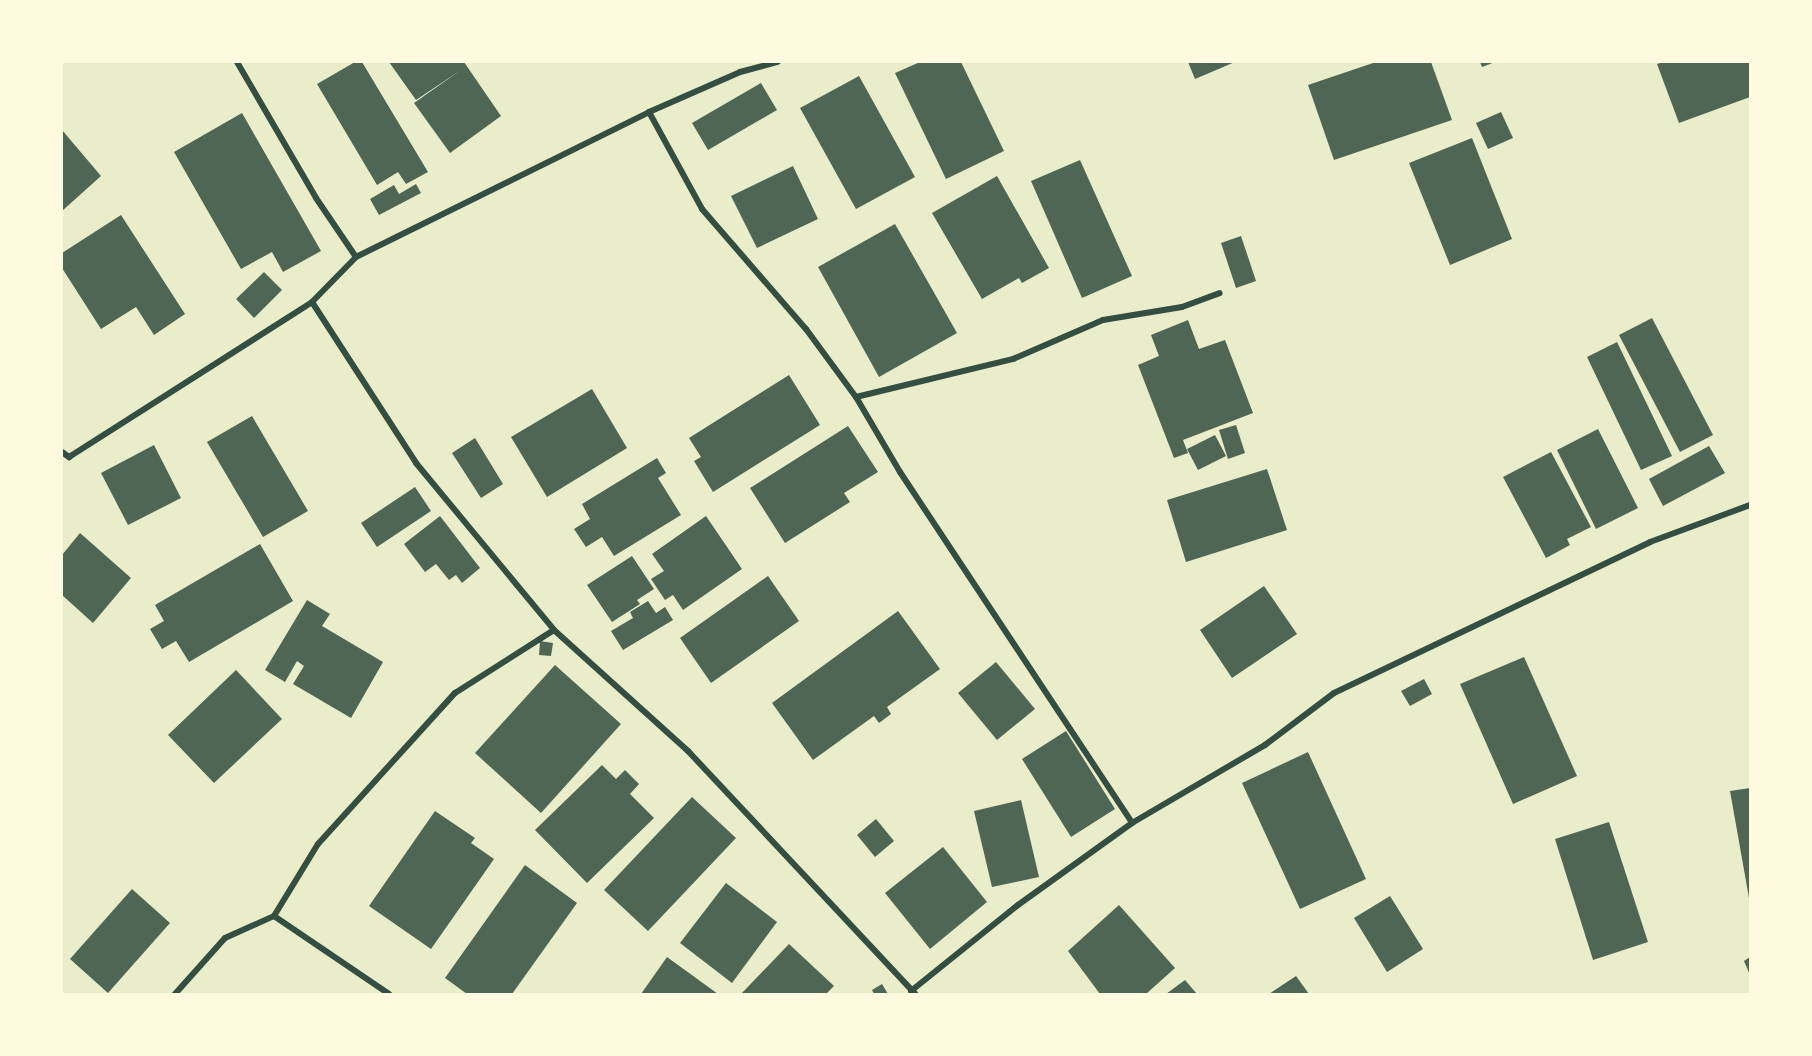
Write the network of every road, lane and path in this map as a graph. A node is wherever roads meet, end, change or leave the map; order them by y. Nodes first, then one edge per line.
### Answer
1 (237, 62) edge
2 (778, 62) edge
3 (650, 112) junction
4 (356, 257) junction
5 (1220, 292) dead end
6 (312, 302) junction
7 (856, 397) junction
8 (62, 452) edge
9 (69, 457) junction
10 (62, 462) edge
11 (1750, 505) edge
12 (554, 630) junction
13 (1132, 823) junction
14 (274, 916) junction
15 (913, 993) edge
16 (175, 994) edge
17 (389, 994) edge

1 - 4 street
2 - 3 street
3 - 4 street
3 - 7 street
4 - 6 street
5 - 7 street
6 - 9 street
6 - 12 street
7 - 13 street
8 - 9 street
9 - 10 street
11 - 13 street
12 - 14 street
12 - 15 street
13 - 15 street
14 - 16 street
14 - 17 street

